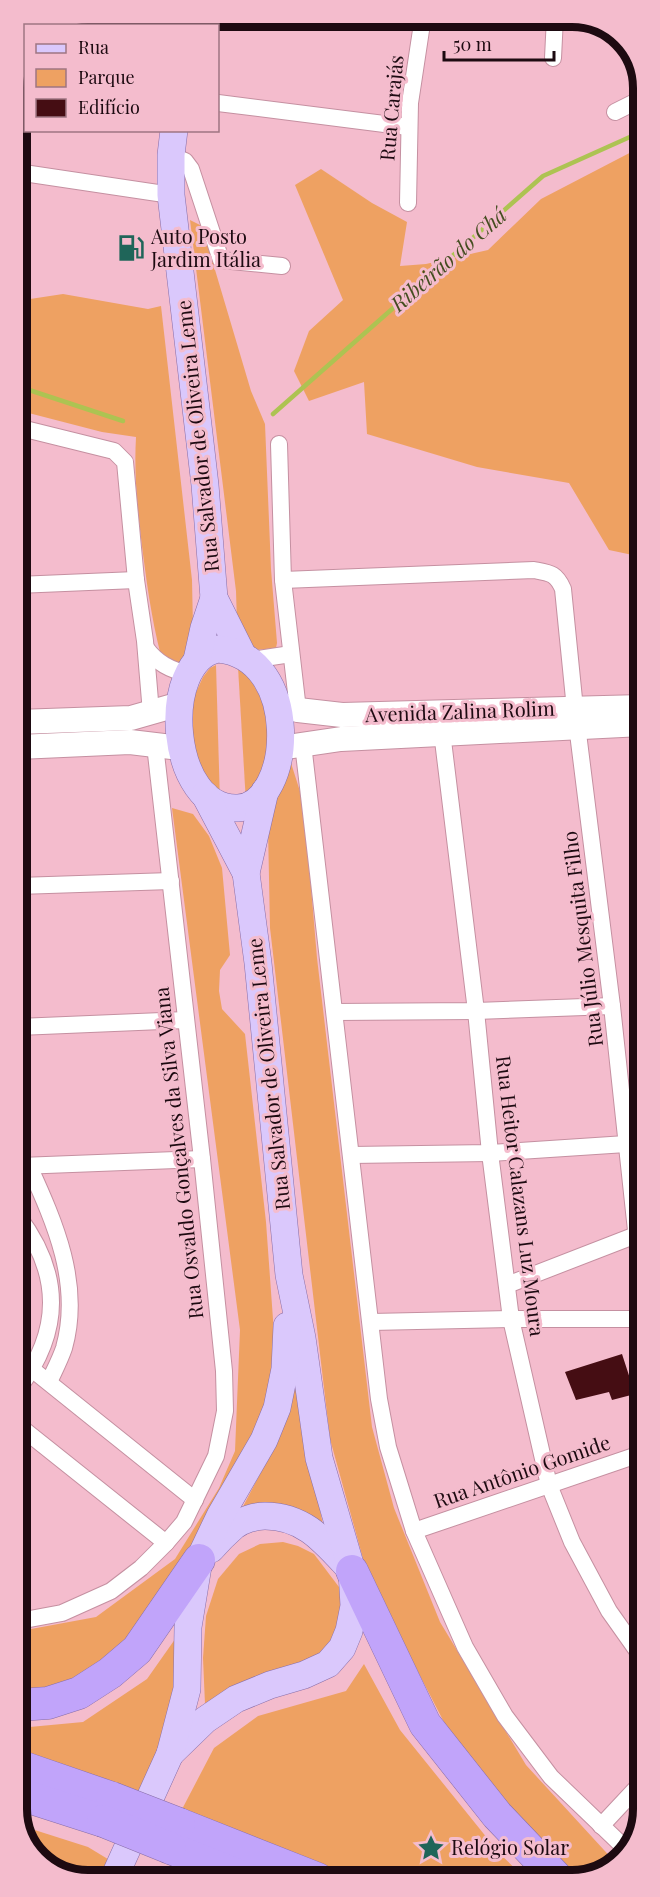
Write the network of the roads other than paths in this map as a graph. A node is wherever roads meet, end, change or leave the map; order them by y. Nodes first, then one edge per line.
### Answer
1 (421, 27) edge
2 (555, 27) edge
3 (553, 58) dead end
4 (219, 103) edge
5 (633, 103) edge
6 (615, 112) dead end
7 (408, 127) junction
8 (172, 143) edge
9 (27, 173) edge
10 (171, 195) junction
11 (408, 203) dead end
12 (282, 266) dead end
13 (27, 429) edge
14 (279, 444) dead end
15 (136, 580) junction
16 (283, 580) junction
17 (27, 585) edge
18 (214, 598) junction
19 (146, 648) junction
20 (291, 654) junction
21 (247, 657) junction
22 (193, 667) junction
23 (180, 704) junction
24 (288, 708) junction
25 (633, 709) edge
26 (151, 713) junction
27 (577, 718) junction
28 (27, 722) edge
29 (441, 723) junction
30 (633, 723) edge
31 (168, 746) junction
32 (292, 746) junction
33 (27, 747) edge
34 (265, 791) junction
35 (205, 795) junction
36 (246, 873) junction
37 (171, 881) junction
38 (27, 886) edge
39 (612, 1006) junction
40 (476, 1011) junction
41 (335, 1012) junction
42 (186, 1020) junction
43 (27, 1026) edge
44 (633, 1143) edge
45 (626, 1144) junction
46 (490, 1153) junction
47 (351, 1155) junction
48 (202, 1159) junction
49 (27, 1166) edge
50 (27, 1174) edge
51 (633, 1208) edge
52 (27, 1227) edge
53 (633, 1236) edge
54 (289, 1275) junction
55 (507, 1285) junction
56 (511, 1319) junction
57 (633, 1319) edge
58 (371, 1322) junction
59 (33, 1370) junction
60 (27, 1378) edge
61 (49, 1383) junction
62 (27, 1432) edge
63 (633, 1456) edge
64 (549, 1485) junction
65 (195, 1500) junction
66 (414, 1531) junction
67 (166, 1543) junction
68 (199, 1560) junction
69 (352, 1571) junction
70 (27, 1620) edge
71 (633, 1645) edge
72 (27, 1704) edge
73 (170, 1754) junction
74 (27, 1770) edge
75 (633, 1793) edge
76 (27, 1795) edge
77 (107, 1810) junction
78 (601, 1826) junction
79 (175, 1836) junction
80 (621, 1845) edge
81 (209, 1864) junction
82 (118, 1870) edge
83 (220, 1870) edge
84 (224, 1870) edge
85 (288, 1870) edge
86 (549, 1870) edge

1 - 7 street, Rua Carajás
2 - 3 street
4 - 7 street
5 - 6 street
7 - 11 street, Rua Carajás
8 - 10 main road, Rua Salvador de Oliveira Leme
8 - 12 street
9 - 10 street
10 - 18 main road, Rua Salvador de Oliveira Leme
13 - 15 street
14 - 16 street
15 - 17 street
15 - 19 street
16 - 20 street
16 - 27 street, Rua Júlio Mesquita Filho
18 - 21 main road
18 - 22 main road
19 - 22 street
19 - 26 street
20 - 21 street
20 - 24 street
21 - 22 main road
21 - 24 main road
22 - 23 main road
23 - 26 main road
23 - 31 main road
24 - 29 main road, Avenida Zalina Rolim
24 - 32 main road
25 - 27 main road, Avenida Zalina Rolim
26 - 28 main road
27 - 29 main road, Avenida Zalina Rolim
27 - 30 main road, Avenida Zalina Rolim
27 - 39 street, Rua Júlio Mesquita Filho
29 - 32 main road, Avenida Zalina Rolim
29 - 40 street, Rua Heitor Calazans Luz Moura
31 - 33 main road
31 - 35 main road
31 - 37 street, Rua Osvaldo Gonçalves da Silva Viana
32 - 34 main road
32 - 41 street
34 - 35 main road
34 - 36 main road
35 - 36 main road
36 - 54 main road, Rua Salvador de Oliveira Leme
37 - 38 street
37 - 42 street, Rua Osvaldo Gonçalves da Silva Viana
39 - 40 street
39 - 45 street, Rua Júlio Mesquita Filho
40 - 41 street
40 - 46 street, Rua Heitor Calazans Luz Moura
41 - 47 street
42 - 43 street
42 - 48 street, Rua Osvaldo Gonçalves da Silva Viana
44 - 45 street
45 - 46 street
45 - 51 street, Rua Júlio Mesquita Filho
46 - 47 street
46 - 55 street, Rua Heitor Calazans Luz Moura
47 - 58 street
48 - 49 street
48 - 65 street, Rua Osvaldo Gonçalves da Silva Viana
50 - 61 street
52 - 59 street
53 - 55 street
54 - 68 main road
54 - 69 main road
55 - 56 street, Rua Heitor Calazans Luz Moura
56 - 57 street
56 - 58 street
56 - 64 street, Rua Heitor Calazans Luz Moura
58 - 66 street
59 - 60 street
59 - 61 street
61 - 65 street
62 - 67 street
63 - 64 street, Rua Antônio Gomide
64 - 66 street, Rua Antônio Gomide
64 - 71 street, Rua Heitor Calazans Luz Moura
65 - 67 street, Rua Osvaldo Gonçalves da Silva Viana
66 - 78 street
67 - 70 street, Rua Osvaldo Gonçalves da Silva Viana
68 - 69 main road
68 - 72 highway
68 - 73 main road
69 - 73 main road
69 - 86 highway
73 - 82 main road
74 - 77 highway
75 - 78 street
76 - 77 highway
77 - 79 highway, bridge
78 - 80 street
79 - 81 highway
79 - 85 highway
81 - 83 highway
81 - 84 highway

